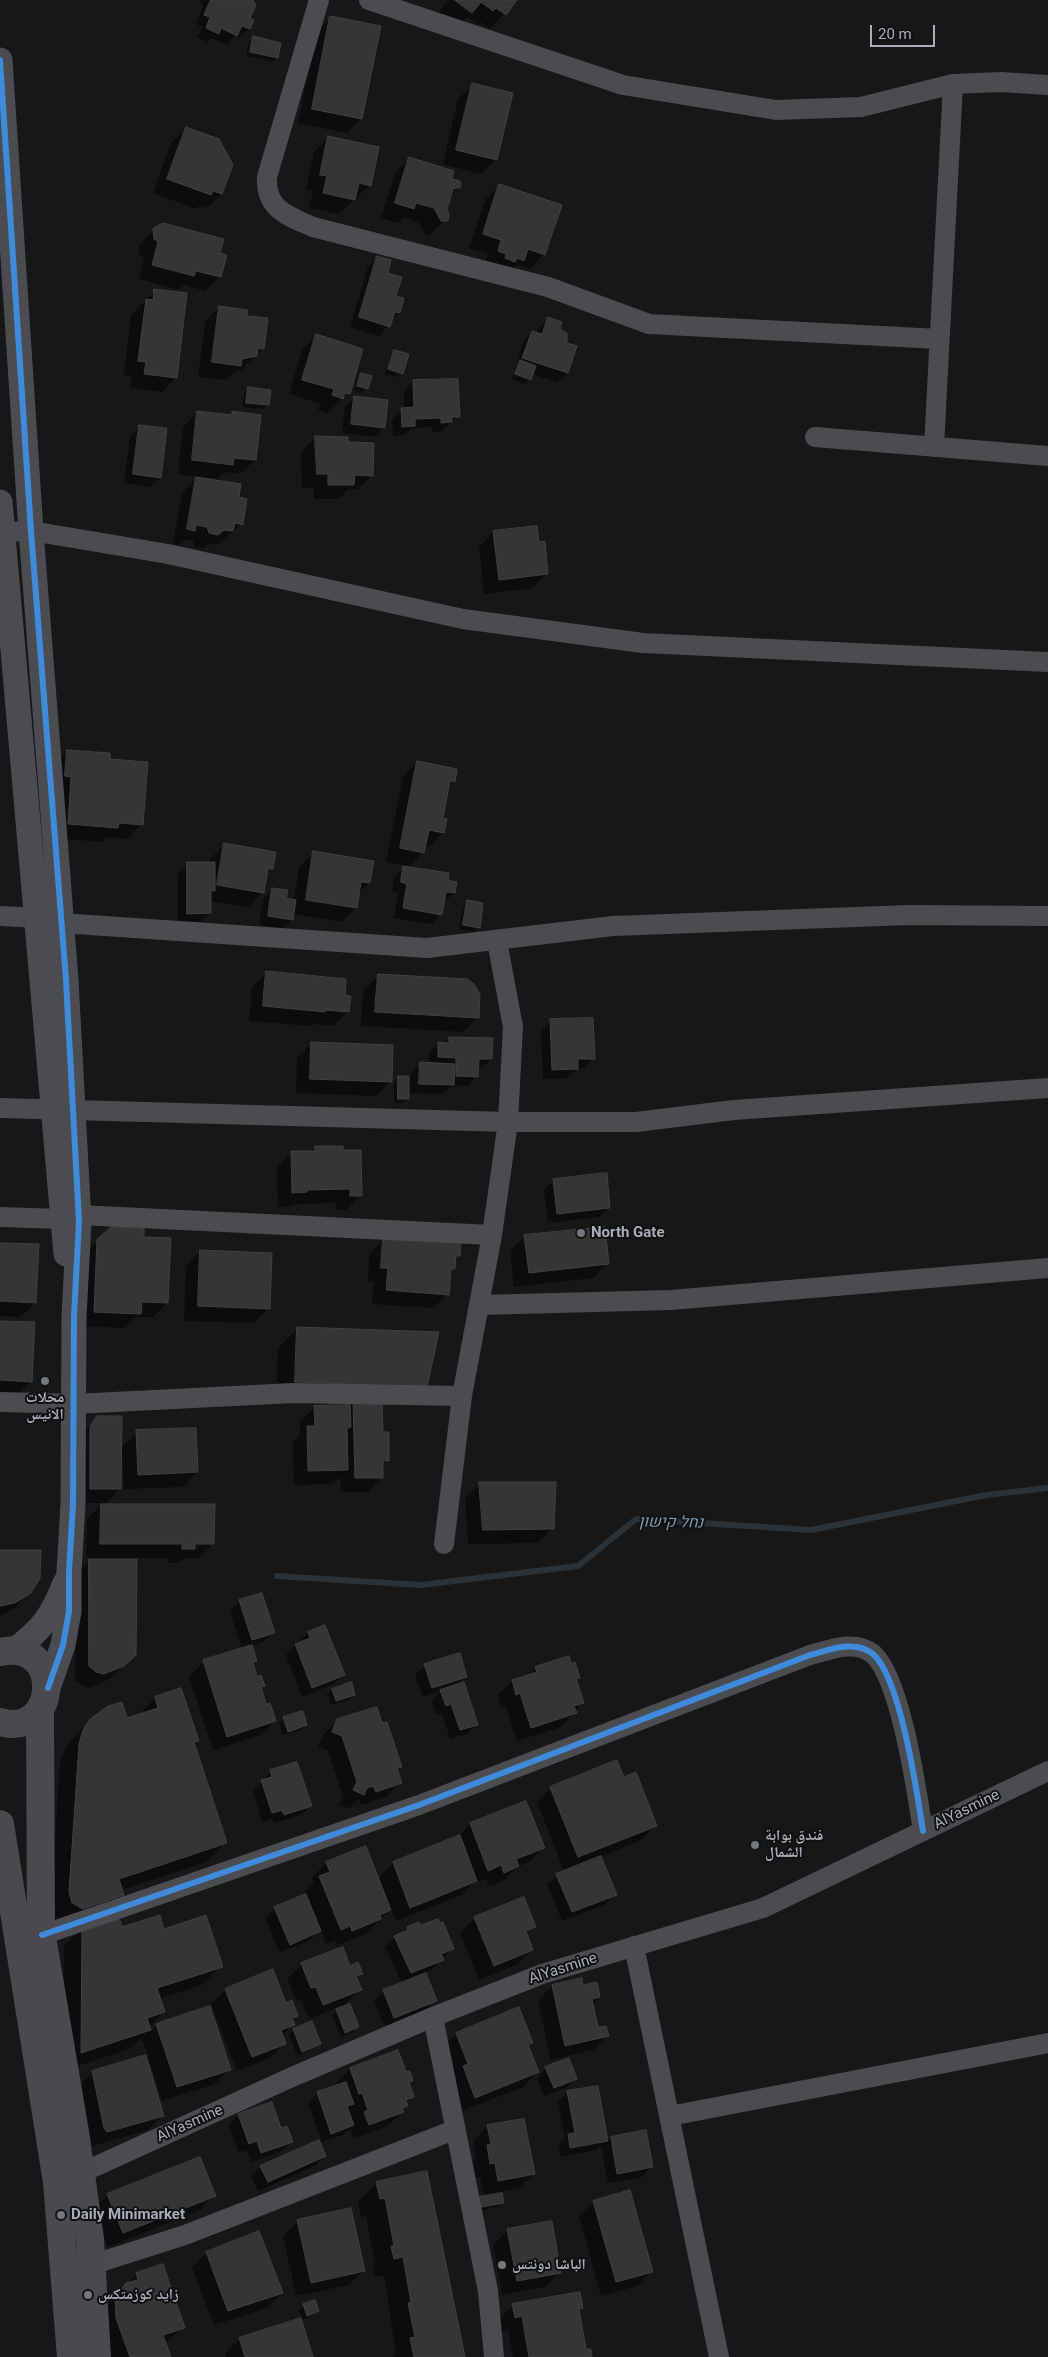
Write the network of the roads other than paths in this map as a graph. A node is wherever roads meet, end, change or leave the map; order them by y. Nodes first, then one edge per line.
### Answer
1 (319, 0) edge
2 (369, 0) edge
3 (0, 60) edge
4 (953, 84) junction
5 (1048, 85) edge
6 (939, 339) junction
7 (814, 437) dead end
8 (934, 447) junction
9 (1048, 456) edge
10 (0, 502) edge
11 (31, 531) junction
12 (2, 532) junction
13 (1048, 662) edge
14 (0, 916) edge
15 (1048, 916) edge
16 (49, 921) junction
17 (497, 941) junction
18 (1048, 1088) edge
19 (0, 1108) edge
20 (63, 1110) junction
21 (508, 1122) junction
22 (0, 1217) edge
23 (70, 1217) junction
24 (492, 1235) junction
25 (1048, 1268) edge
26 (479, 1305) junction
27 (462, 1396) junction
28 (0, 1402) edge
29 (74, 1404) junction
30 (444, 1544) dead end
31 (69, 1571) junction
32 (6, 1651) edge
33 (44, 1699) junction
34 (0, 1722) edge
35 (1048, 1771) edge
36 (0, 1824) edge
37 (923, 1831) junction
38 (42, 1935) junction
39 (634, 1946) junction
40 (433, 2017) junction
41 (1048, 2044) edge
42 (670, 2116) junction
43 (454, 2130) junction
44 (81, 2173) junction
45 (91, 2266) junction
46 (71, 2357) edge
47 (97, 2357) edge
48 (494, 2357) edge
49 (719, 2357) edge

1 - 6 street
2 - 4 street
3 - 11 street
4 - 5 street
4 - 6 street
6 - 8 street
7 - 8 street
8 - 9 street
10 - 12 street
11 - 12 street
11 - 13 street
11 - 16 street
12 - 16 street
14 - 16 street
15 - 17 street
16 - 17 street
16 - 20 street
17 - 21 street
18 - 21 street
19 - 20 street
20 - 21 street
20 - 23 street
21 - 24 street
22 - 23 street
23 - 24 street
23 - 29 street
24 - 26 street
25 - 26 street
26 - 27 street
27 - 29 street
27 - 30 street
28 - 29 street
29 - 31 street
31 - 32 street
31 - 33 street
32 - 33 main road
33 - 34 main road
33 - 38 main road
35 - 37 street, AlYasmine
36 - 46 main road
37 - 38 street
37 - 39 street, AlYasmine
38 - 44 main road
39 - 40 street, AlYasmine
39 - 42 street
40 - 43 street
40 - 44 street, AlYasmine
41 - 42 street
42 - 49 street
43 - 45 street
43 - 48 street
44 - 45 main road
45 - 47 main road

